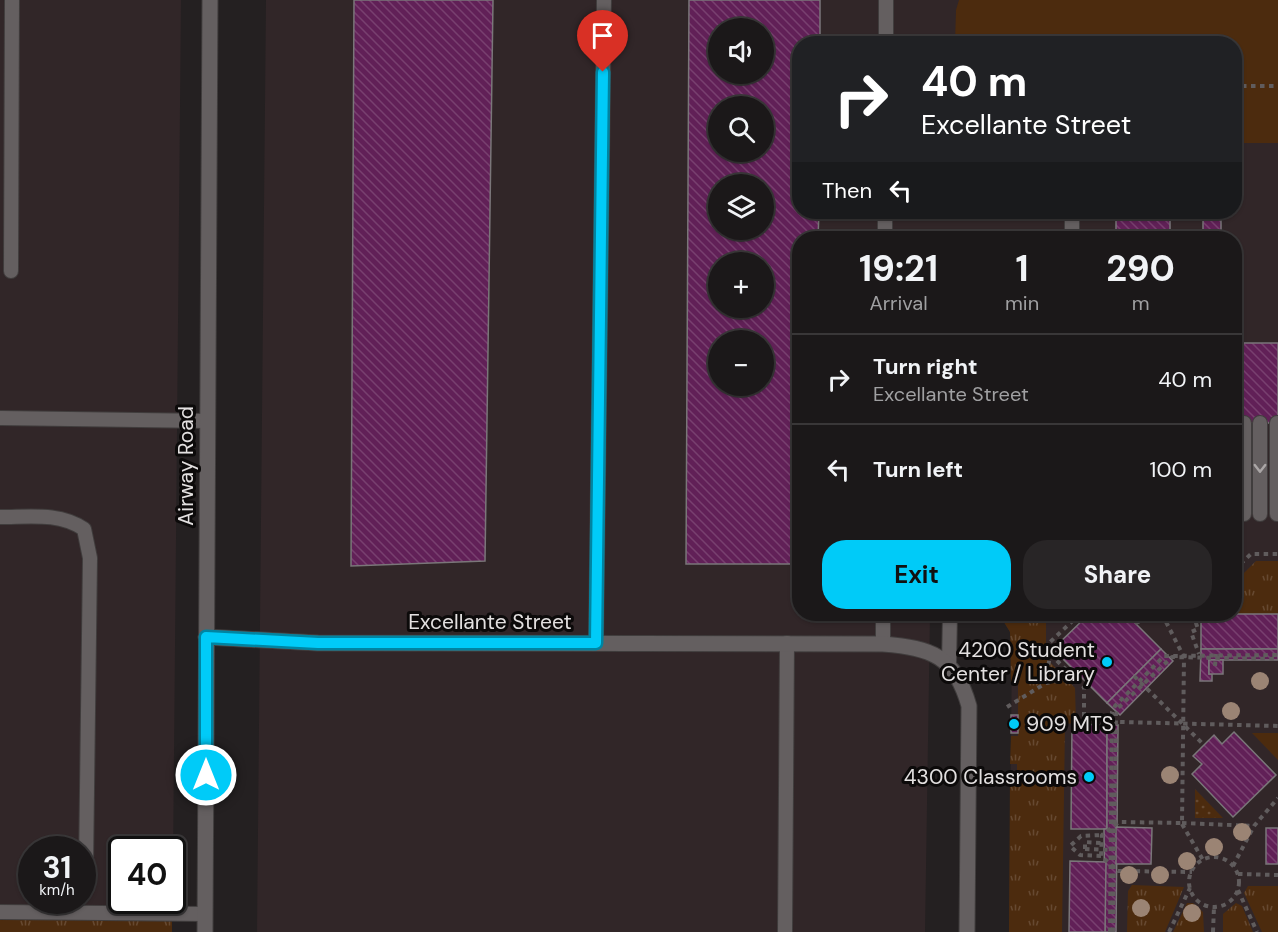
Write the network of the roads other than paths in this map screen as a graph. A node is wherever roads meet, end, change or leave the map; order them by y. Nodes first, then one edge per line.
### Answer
1 (12, 0) edge
2 (210, 0) edge
3 (604, 0) edge
4 (886, 0) edge
5 (886, 36) edge
6 (11, 271) dead end
7 (0, 418) edge
8 (207, 421) junction
9 (1244, 423) dead end
10 (1260, 423) dead end
11 (1277, 423) edge
12 (1242, 459) edge
13 (1242, 514) edge
14 (1260, 514) junction
15 (1277, 514) edge
16 (0, 516) edge
17 (883, 621) edge
18 (950, 621) edge
19 (206, 637) junction
20 (596, 643) junction
21 (787, 643) junction
22 (883, 644) junction
23 (949, 664) junction
24 (86, 836) edge
25 (0, 912) edge
26 (205, 914) junction
27 (205, 932) edge
28 (785, 932) edge
29 (967, 932) edge

1 - 6 lane
2 - 8 street, Airway Road
3 - 20 lane
4 - 5 lane
7 - 8 lane
8 - 19 street, Airway Road
9 - 12 lane
10 -> 14 lane
11 - 15 lane
13 - 14 lane
14 - 15 lane
16 - 24 lane
17 - 22 lane
18 - 23 lane
19 - 20 street, Excellante Street
19 - 26 street, Airway Road
20 - 21 street, Excellante Street
21 - 22 street, Excellante Street
21 - 28 lane
22 - 23 street, Excellante Street
23 - 29 street
25 - 26 lane
26 - 27 street, Airway Road

